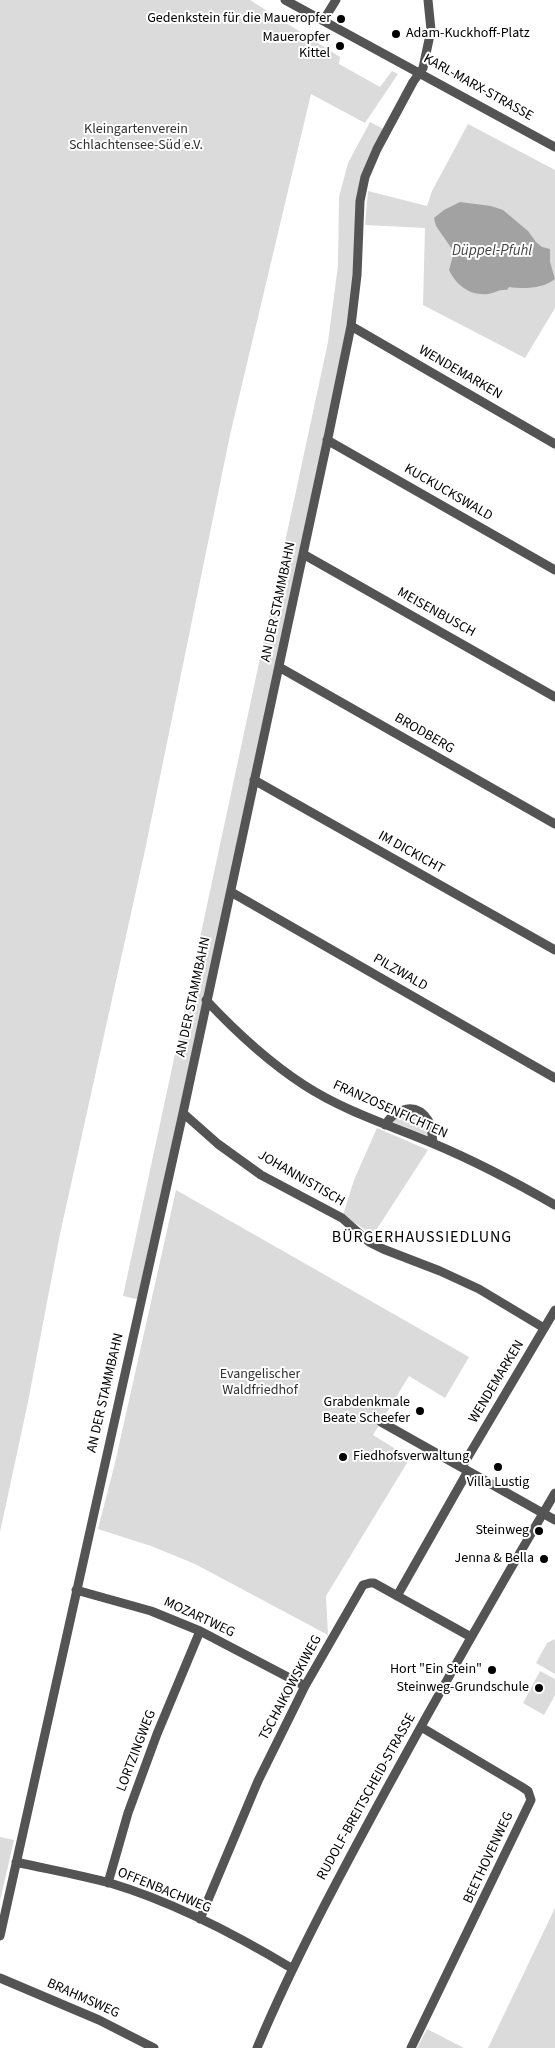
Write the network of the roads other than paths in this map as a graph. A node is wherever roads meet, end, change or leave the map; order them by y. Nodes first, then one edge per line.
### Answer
1 (285, 0) edge
2 (336, 0) edge
3 (428, 0) edge
4 (322, 21) junction
5 (421, 72) junction
6 (555, 147) edge
7 (351, 326) junction
8 (327, 440) junction
9 (554, 442) edge
10 (303, 554) junction
11 (555, 570) edge
12 (279, 667) junction
13 (555, 697) edge
14 (254, 780) junction
15 (555, 824) edge
16 (231, 892) junction
17 (555, 950) edge
18 (206, 1000) junction
19 (555, 1078) edge
20 (183, 1113) junction
21 (385, 1125) junction
22 (433, 1143) junction
23 (555, 1205) edge
24 (555, 1310) edge
25 (544, 1328) junction
26 (381, 1422) dead end
27 (465, 1469) junction
28 (555, 1493) edge
29 (543, 1513) junction
30 (555, 1520) edge
31 (76, 1590) junction
32 (397, 1596) junction
33 (200, 1631) junction
34 (471, 1637) junction
35 (305, 1686) junction
36 (421, 1727) junction
37 (16, 1862) junction
38 (108, 1883) junction
39 (200, 1918) junction
40 (0, 1936) edge
41 (293, 1969) junction
42 (0, 1978) edge
43 (154, 2048) edge
44 (257, 2048) edge
45 (411, 2048) edge

1 - 4 street, KARL-MARX-STRASSE
2 - 4 street
3 - 5 street, AN DER STAMMBAHN
4 - 5 street, KARL-MARX-STRASSE
5 - 6 street, KARL-MARX-STRASSE
5 - 7 street, AN DER STAMMBAHN
7 - 8 street, AN DER STAMMBAHN
7 - 9 street, WENDEMARKEN
8 - 10 street, AN DER STAMMBAHN
8 - 11 street, KUCKUCKSWALD
10 - 12 street, AN DER STAMMBAHN
10 - 13 street, MEISENBUSCH
12 - 14 street, AN DER STAMMBAHN
12 - 15 street, BRODBERG
14 - 16 street, AN DER STAMMBAHN
14 - 17 street, IM DICKICHT
16 - 18 street, AN DER STAMMBAHN
16 - 19 street, PILZWALD
18 - 20 street, AN DER STAMMBAHN
18 - 21 street, FRANZOSENFICHTEN
20 - 25 street, JOHANNISTISCH
20 - 31 street, AN DER STAMMBAHN
21 - 22 street, FRANZOSENFICHTEN
21 - 22 street
22 - 23 street, FRANZOSENFICHTEN
24 - 25 street, WENDEMARKEN
25 - 27 street, WENDEMARKEN
26 - 27 street
27 - 29 street
27 - 32 street, WENDEMARKEN
28 - 29 street, RUDOLF-BREITSCHEID-STRASSE
29 - 30 street
29 - 34 street, RUDOLF-BREITSCHEID-STRASSE
31 - 33 street, MOZARTWEG
31 - 37 street, AN DER STAMMBAHN
32 - 34 street, TSCHAIKOWSKIWEG
32 - 35 street, TSCHAIKOWSKIWEG
33 - 35 street, MOZARTWEG
33 - 38 street, LORTZINGWEG
34 - 36 street, RUDOLF-BREITSCHEID-STRASSE
35 - 39 street, TSCHAIKOWSKIWEG
36 - 41 street, RUDOLF-BREITSCHEID-STRASSE
36 - 45 street, BEETHOVENWEG
37 - 38 street, OFFENBACHWEG
37 - 40 street, AN DER STAMMBAHN
38 - 39 street, OFFENBACHWEG
39 - 41 street, OFFENBACHWEG
41 - 44 street, RUDOLF-BREITSCHEID-STRASSE
42 - 43 street, BRAHMSWEG

